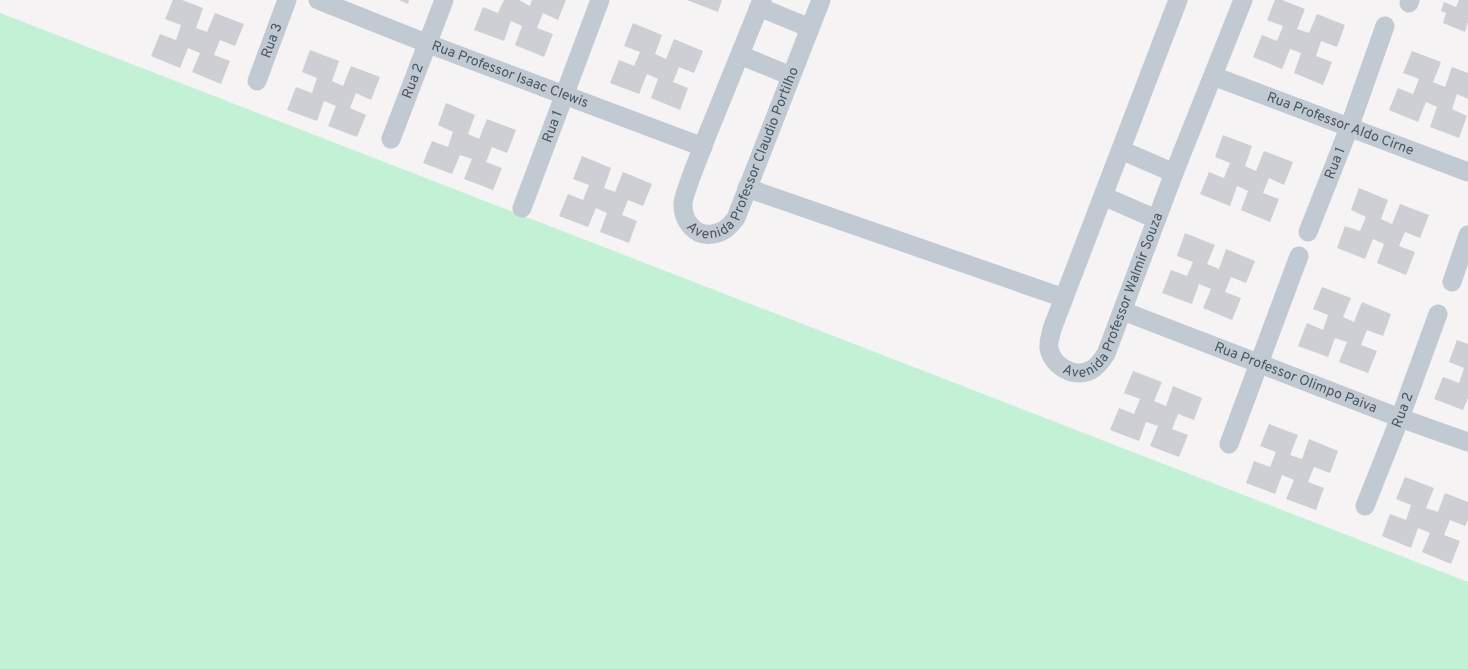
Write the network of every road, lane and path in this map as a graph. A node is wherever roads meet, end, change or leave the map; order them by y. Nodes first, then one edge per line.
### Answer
1 (287, 0) edge
2 (318, 0) edge
3 (444, 0) edge
4 (600, 0) edge
5 (821, 0) edge
6 (1178, 0) edge
7 (1243, 0) edge
8 (761, 3) edge
9 (1386, 26) dead end
10 (810, 28) junction
11 (426, 43) junction
12 (740, 55) junction
13 (791, 76) junction
14 (1213, 76) junction
15 (257, 81) dead end
16 (564, 94) junction
17 (1348, 128) junction
18 (391, 139) dead end
19 (703, 147) junction
20 (1121, 150) junction
21 (1468, 172) edge
22 (1174, 173) junction
23 (748, 188) junction
24 (1103, 196) junction
25 (522, 208) dead end
26 (1156, 220) junction
27 (1308, 232) dead end
28 (1468, 236) edge
29 (1299, 256) dead end
30 (1452, 282) dead end
31 (1064, 298) junction
32 (1123, 311) junction
33 (1438, 314) dead end
34 (1258, 362) junction
35 (1400, 418) junction
36 (1468, 442) edge
37 (1229, 444) dead end
38 (1365, 506) dead end

1 - 15 street, Rua 3
2 - 11 street, Rua Professor Isaac Clewis
3 - 11 street, Rua 2
4 - 16 street, Rua 1
5 - 10 street, Avenida Professor Claudio Portilho
6 - 20 street, Avenida Professor Walmir Souza
7 - 14 street, Avenida Professor Walmir Souza
8 - 10 street
8 - 12 street, Avenida Professor Claudio Portilho
9 - 17 street, Rua 1
10 - 13 street, Avenida Professor Claudio Portilho
11 - 16 street, Rua Professor Isaac Clewis
11 - 18 street, Rua 2
12 - 13 street
12 - 19 street, Avenida Professor Claudio Portilho
13 - 23 street, Avenida Professor Claudio Portilho
14 - 17 street, Rua Professor Aldo Cirne
14 - 22 street, Avenida Professor Walmir Souza
16 - 19 street, Rua Professor Isaac Clewis
16 - 25 street, Rua 1
17 - 21 street, Rua Professor Aldo Cirne
17 - 27 street, Rua 1
19 - 23 street, Avenida Professor Claudio Portilho
20 - 22 street
20 - 24 street, Avenida Professor Walmir Souza
22 - 26 street, Avenida Professor Walmir Souza
23 - 31 street
24 - 26 street
24 - 31 street, Avenida Professor Walmir Souza
26 - 32 street, Avenida Professor Walmir Souza
28 - 30 street
29 - 34 street
31 - 32 street, Avenida Professor Walmir Souza
32 - 34 street, Rua Professor Olimpo Paiva
33 - 35 street, Rua 2
34 - 35 street, Rua Professor Olimpo Paiva
34 - 37 street
35 - 36 street, Rua Professor Olimpo Paiva
35 - 38 street, Rua 2

